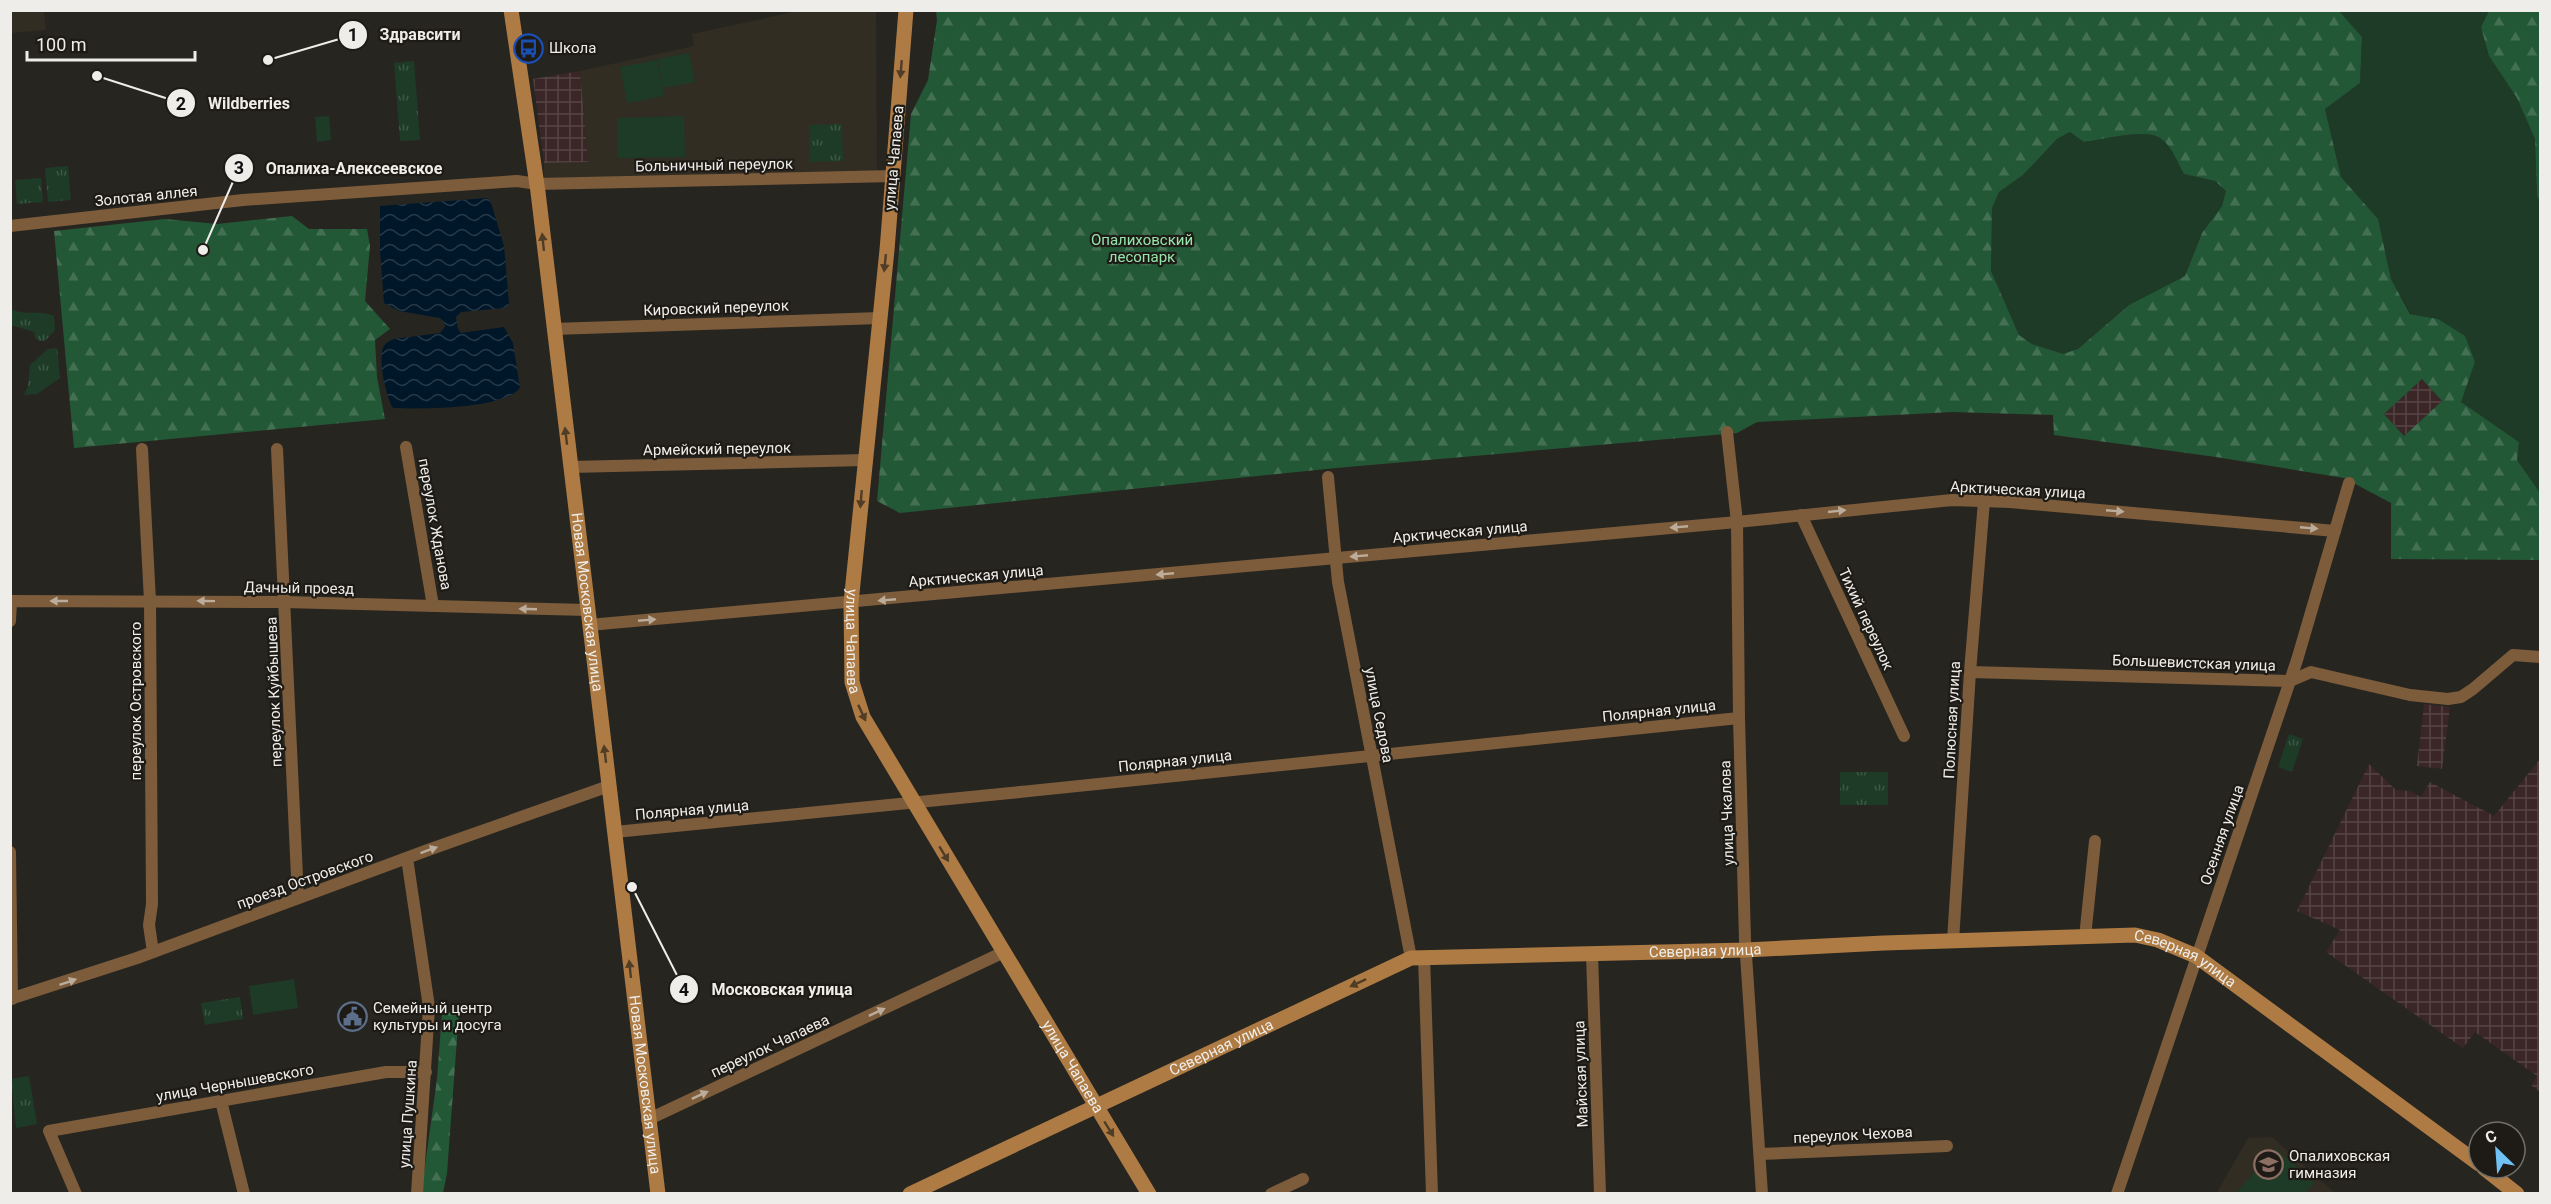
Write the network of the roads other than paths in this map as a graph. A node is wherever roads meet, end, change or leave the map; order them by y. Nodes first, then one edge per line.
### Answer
1 (511, 10) edge
2 (906, 10) edge
3 (892, 176) junction
4 (537, 184) junction
5 (10, 225) edge
6 (880, 318) junction
7 (553, 329) junction
8 (1727, 432) dead end
9 (406, 447) dead end
10 (142, 449) dead end
11 (277, 449) dead end
12 (865, 460) junction
13 (570, 467) junction
14 (1328, 477) dead end
15 (2349, 483) dead end
16 (1984, 501) junction
17 (1801, 515) junction
18 (1737, 522) junction
19 (2335, 531) junction
20 (1336, 558) junction
21 (10, 601) edge
22 (150, 601) junction
23 (285, 602) junction
24 (851, 603) junction
25 (433, 606) junction
26 (588, 617) junction
27 (10, 621) edge
28 (2541, 657) edge
29 (1970, 672) junction
30 (2290, 681) junction
31 (1739, 718) junction
32 (1904, 736) dead end
33 (1372, 754) junction
34 (609, 786) junction
35 (914, 804) junction
36 (615, 832) junction
37 (2096, 841) dead end
38 (10, 852) edge
39 (407, 858) junction
40 (298, 898) junction
41 (2085, 937) junction
42 (1953, 941) junction
43 (1746, 950) junction
44 (153, 952) junction
45 (1004, 952) junction
46 (1592, 954) junction
47 (2196, 956) junction
48 (1418, 958) junction
49 (11, 999) edge
50 (426, 1072) junction
51 (221, 1101) junction
52 (1095, 1106) junction
53 (647, 1120) junction
54 (1947, 1146) dead end
55 (1760, 1154) junction
56 (2467, 1155) edge
57 (1303, 1179) dead end
58 (2499, 1180) edge
59 (76, 1194) edge
60 (244, 1194) edge
61 (417, 1194) edge
62 (658, 1194) edge
63 (910, 1194) edge
64 (1149, 1194) edge
65 (1270, 1194) edge
66 (1432, 1194) edge
67 (1600, 1194) edge
68 (1762, 1194) edge
69 (2116, 1194) edge
70 (2517, 1194) edge

1 - 4 street, Новая Московская улица
2 -> 3 street, улица Чапаева
3 - 4 street, Больничный переулок
3 -> 6 street, улица Чапаева
4 - 5 street, Золотая аллея
7 -> 4 street, Новая Московская улица
6 - 7 street, Кировский переулок
6 - 12 street, улица Чапаева
13 -> 7 street, Новая Московская улица
8 - 18 street, улица Чкалова
9 - 25 street, переулок Жданова
10 - 22 street, переулок Островского
11 - 23 street, переулок Куйбышева
12 - 13 street, Армейский переулок
12 -> 24 street, улица Чапаева
13 - 26 street, Новая Московская улица
14 - 20 street, улица Седова
15 - 19 street, Осенняя улица
17 -> 16 street, Арктическая улица
16 -> 19 street, Арктическая улица
16 - 29 street, Полюсная улица
17 - 18 street, Арктическая улица
17 - 32 street, Тихий переулок
18 -> 20 street, Арктическая улица
18 - 31 street, улица Чкалова
19 - 30 street, Осенняя улица
20 -> 24 street, Арктическая улица
20 - 33 street, улица Седова
22 -> 21 street, Дачный проезд
21 - 27 street
23 -> 22 street, Дачный проезд
22 - 44 street, переулок Островского
23 - 25 street, Дачный проезд
23 - 40 street, переулок Куйбышева
26 -> 24 street, Арктическая улица
24 -> 35 street, улица Чапаева
26 -> 25 street, Дачный проезд
34 -> 26 street, Новая Московская улица
28 - 30 street, Большевистская улица
29 - 30 street, Большевистская улица
29 - 42 street, Полюсная улица
30 - 47 street, Осенняя улица
31 - 33 street, Полярная улица
31 - 43 street, улица Чкалова
33 - 35 street, Полярная улица
33 - 48 street, улица Седова
34 - 36 street, Новая Московская улица
39 -> 34 street, проезд Островского
35 - 36 street, Полярная улица
35 -> 45 street, улица Чапаева
53 -> 36 street, Новая Московская улица
37 - 41 street
38 - 49 street
39 - 40 street, проезд Островского
39 - 50 street, улица Пушкина
40 - 44 street, проезд Островского
41 - 42 street, Северная улица
41 - 47 street, Северная улица
42 - 43 street, Северная улица
43 - 46 street, Северная улица
43 - 55 street, улица Чкалова
49 -> 44 street, проезд Островского
45 - 52 street, улица Чапаева
53 -> 45 street, переулок Чапаева
46 - 48 street, Северная улица
46 - 67 street, Майская улица
47 - 56 street, Северная улица
47 - 69 street, Осенняя улица
48 -> 52 street, Северная улица
48 - 66 street, улица Седова
50 - 51 street, улица Чернышевского
50 - 61 street, улица Пушкина
51 - 59 street, улица Чернышевского
51 - 60 street
52 - 63 street, Северная улица
52 -> 64 street, улица Чапаева
53 - 62 street, Новая Московская улица
54 - 55 street, переулок Чехова
55 - 68 street, улица Чкалова
57 - 65 street
58 - 70 street

